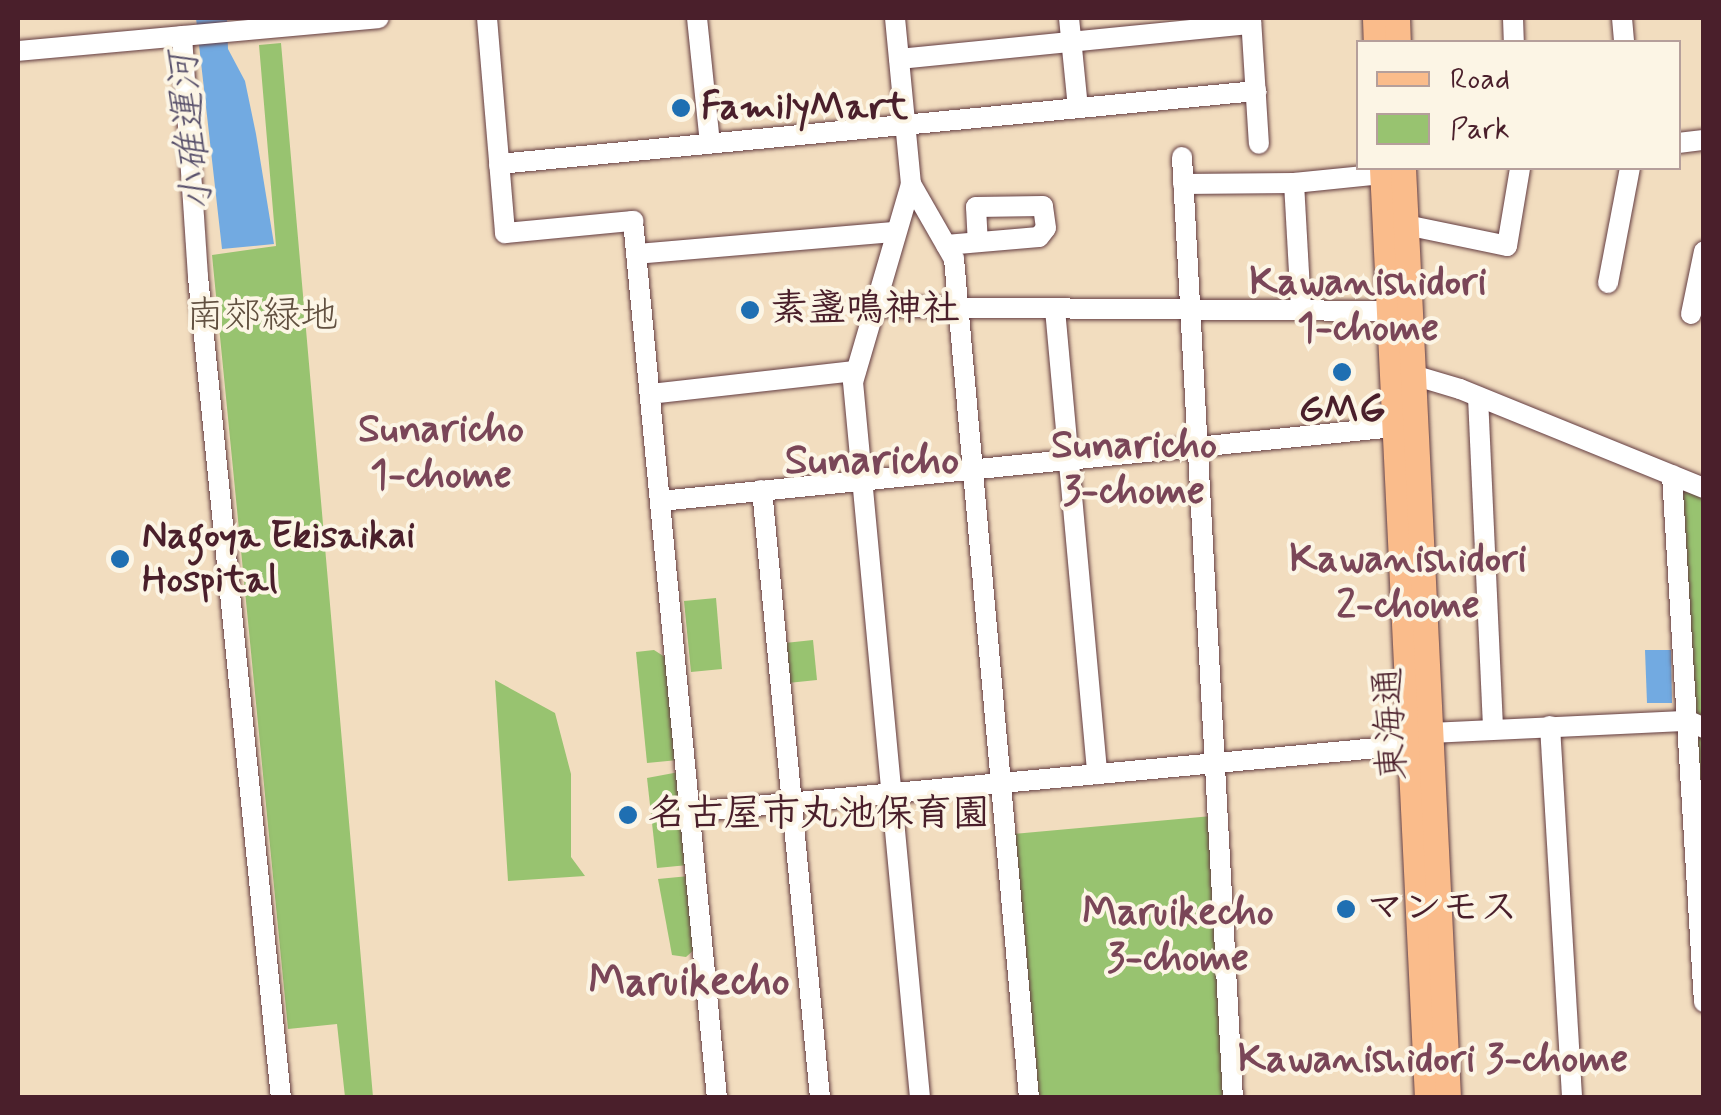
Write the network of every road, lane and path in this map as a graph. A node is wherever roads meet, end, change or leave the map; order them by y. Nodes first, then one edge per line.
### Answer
1 (378, 18) edge
2 (487, 18) edge
3 (697, 18) edge
4 (895, 18) edge
5 (1070, 18) edge
6 (1251, 20) edge
7 (187, 35) junction
8 (1072, 42) junction
9 (18, 51) edge
10 (899, 59) junction
11 (1256, 91) junction
12 (1078, 108) junction
13 (905, 124) junction
14 (710, 143) junction
15 (1259, 144) dead end
16 (1182, 157) dead end
17 (500, 164) junction
18 (1389, 170) edge
19 (1520, 170) edge
20 (1630, 170) edge
21 (1294, 183) junction
22 (911, 184) junction
23 (1184, 184) junction
24 (1406, 226) junction
25 (892, 232) junction
26 (978, 241) dead end
27 (946, 245) junction
28 (1704, 251) edge
29 (636, 254) junction
30 (1608, 283) dead end
31 (877, 307) junction
32 (957, 308) junction
33 (1055, 309) junction
34 (1190, 309) junction
35 (1301, 309) junction
36 (1389, 311) junction
37 (1691, 314) dead end
38 (856, 371) junction
39 (1402, 372) junction
40 (650, 394) junction
41 (1478, 397) junction
42 (1404, 426) junction
43 (1198, 448) junction
44 (1068, 459) junction
45 (968, 470) junction
46 (1672, 476) junction
47 (860, 480) junction
48 (1704, 488) edge
49 (762, 490) junction
50 (661, 501) junction
51 (1696, 725) edge
52 (1550, 726) junction
53 (1493, 729) junction
54 (1420, 739) junction
55 (1216, 763) junction
56 (1097, 774) junction
57 (998, 784) junction
58 (890, 794) junction
59 (791, 803) junction
60 (691, 812) junction
61 (1704, 1002) edge
62 (281, 1098) edge
63 (718, 1098) edge
64 (820, 1098) edge
65 (920, 1098) edge
66 (1029, 1098) edge
67 (1233, 1098) edge
68 (1427, 1098) edge
69 (1448, 1098) edge
70 (1572, 1098) edge

1 - 7 street
2 - 17 street
3 - 14 street
4 - 10 street
5 - 8 street
6 - 8 street
6 - 11 street
7 - 9 street
7 - 62 street
8 - 10 street
8 - 12 street
10 - 13 street
11 - 12 street
11 - 15 street
12 - 13 street
13 - 14 street
13 - 22 street
14 - 17 street
16 - 23 street
17 - 29 street
18 - 21 street
18 - 24 main road, 東海通
18 - 36 main road
19 - 24 street
20 - 30 street
21 - 23 street
21 - 35 street
22 - 25 street
22 - 27 street
23 - 34 street
24 - 39 main road, 東海通
25 - 29 street
25 - 31 street
26 - 27 street
27 - 32 street
28 - 37 street
29 - 40 street
31 - 32 street
31 - 38 street
32 - 33 street
32 - 45 street
33 - 34 street
33 - 44 street
34 - 35 street
34 - 43 street
35 - 36 street
36 - 39 main road
38 - 40 street
38 - 47 street
39 - 41 street
39 - 42 main road, 東海通
40 - 50 street
41 - 46 street
41 - 53 street
42 - 43 street
42 - 54 main road, 東海通
43 - 44 street
43 - 55 street
44 - 45 street
44 - 56 street
45 - 47 street
45 - 57 street
46 - 48 street
46 - 51 street
47 - 49 street
47 - 58 street
49 - 50 street
49 - 59 street
50 - 60 street
51 - 52 street
51 - 61 street
52 - 53 street
52 - 70 street
53 - 54 street
54 - 55 street
54 - 68 main road
54 - 69 main road, 東海通
55 - 56 street
55 - 67 street
56 - 57 street
57 - 58 street
57 - 66 street
58 - 59 street
58 - 65 street
59 - 60 street
59 - 64 street
60 - 63 street

